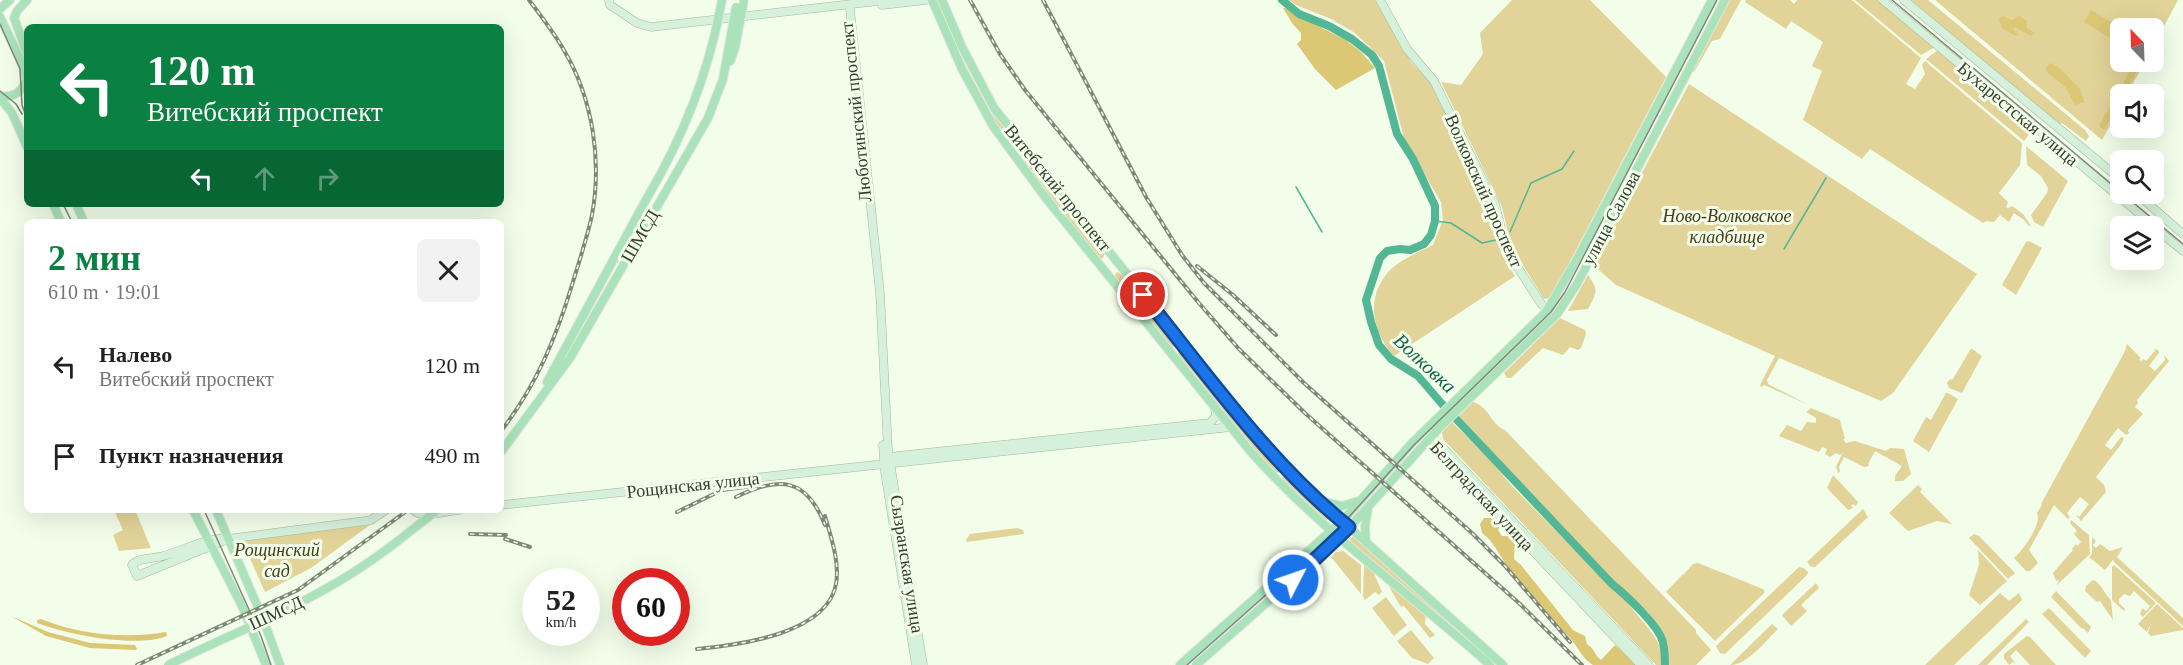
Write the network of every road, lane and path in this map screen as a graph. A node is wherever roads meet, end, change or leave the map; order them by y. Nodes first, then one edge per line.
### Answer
1 (10, 0) edge
2 (27, 0) edge
3 (722, 0) edge
4 (737, 0) edge
5 (744, 0) edge
6 (887, 0) edge
7 (926, 0) edge
8 (932, 0) edge
9 (942, 0) edge
10 (1380, 0) edge
11 (1712, 0) edge
12 (1725, 0) edge
13 (1883, 0) edge
14 (1904, 0) edge
15 (609, 2) edge
16 (849, 7) junction
17 (0, 9) edge
18 (0, 17) edge
19 (0, 23) edge
20 (8, 31) junction
21 (24, 45) edge
22 (24, 65) edge
23 (723, 79) junction
24 (24, 85) edge
25 (982, 87) junction
26 (972, 91) junction
27 (0, 97) edge
28 (24, 140) edge
29 (2110, 171) edge
30 (2148, 204) edge
31 (2141, 216) edge
32 (2183, 234) edge
33 (2164, 235) edge
34 (2183, 251) edge
35 (1110, 253) junction
36 (1097, 262) junction
37 (1122, 269) junction
38 (1111, 279) junction
39 (1548, 310) junction
40 (1557, 314) junction
41 (1185, 346) junction
42 (1173, 357) junction
43 (1456, 406) junction
44 (1215, 408) junction
45 (1231, 427) junction
46 (1428, 435) junction
47 (504, 447) edge
48 (504, 447) edge
49 (888, 462) junction
50 (1284, 466) junction
51 (1274, 477) junction
52 (1319, 500) junction
53 (1361, 500) junction
54 (504, 505) edge
55 (1370, 506) junction
56 (195, 513) edge
57 (217, 513) edge
58 (382, 513) edge
59 (434, 513) edge
60 (1346, 524) junction
61 (201, 526) junction
62 (1331, 531) junction
63 (1339, 538) junction
64 (228, 539) junction
65 (1366, 542) junction
66 (210, 544) junction
67 (194, 547) junction
68 (1460, 632) junction
69 (170, 665) edge
70 (266, 665) edge
71 (280, 665) edge
72 (916, 665) edge
73 (923, 665) edge
74 (1180, 665) edge
75 (1197, 665) edge
76 (1490, 665) edge
77 (1503, 665) edge
78 (1641, 665) edge
79 (1649, 665) edge

1 - 17 main road
2 - 21 main road
3 - 47 main road, ШМСД, bridge
4 - 23 main road, ШМСД, bridge
5 - 23 main road, bridge
6 - 16 street
7 - 16 street
8 - 26 main road, Витебский проспект
9 - 25 main road, Витебский проспект
10 - 39 street, Волковский проспект
11 - 39 main road, улица Салова
12 - 40 main road, улица Салова
13 - 31 street, Бухарестская улица
14 - 29 street, Бухарестская улица
15 - 16 street
16 - 49 street, Люботинский проспект
18 - 20 main road
19 - 20 main road
20 - 22 main road
23 - 48 main road, ШМСД, bridge
24 - 27 main road
25 - 26 main road
25 - 35 main road, Витебский проспект
26 - 36 main road, Витебский проспект
27 - 28 main road
30 - 32 street
33 - 34 street, Бухарестская улица
35 - 36 main road
35 - 37 main road, Витебский проспект
36 - 38 main road, Витебский проспект
37 - 38 main road
37 - 41 main road, Витебский проспект
38 - 42 main road, Витебский проспект
39 - 40 street, Волковский проспект
39 - 43 main road, улица Салова
40 - 43 main road, улица Салова
41 - 42 main road
41 - 50 main road, Витебский проспект
42 - 44 main road, Витебский проспект
43 - 46 main road
44 - 45 main road, Витебский проспект
44 - 49 street, Рощинская улица
45 - 49 street, Рощинская улица
45 - 51 main road, Витебский проспект
46 - 53 main road
46 - 55 main road
46 - 78 street, Белградская улица
46 - 79 street, Белградская улица
49 - 54 street, Рощинская улица
49 - 72 street, Сызранская улица
49 - 73 street, Сызранская улица
50 - 51 main road
50 - 52 main road, Витебский проспект
51 - 62 main road, Витебский проспект
52 - 53 main road
52 - 60 main road, Витебский проспект
53 - 60 main road
55 - 60 main road
55 - 65 main road
56 - 61 main road
57 - 64 main road
58 - 64 street
59 - 69 main road, ШМСД, bridge
60 - 62 main road
60 - 63 main road
60 - 65 main road, Витебский проспект
61 - 66 main road
61 - 67 street
62 - 63 main road, Витебский проспект
62 - 74 main road
63 - 68 main road, Витебский проспект
63 - 75 main road
64 - 66 street
64 - 71 main road
65 - 68 main road, Витебский проспект
66 - 67 street
66 - 67 street
66 - 70 main road
68 - 76 main road, Витебский проспект
68 - 77 main road, Витебский проспект

